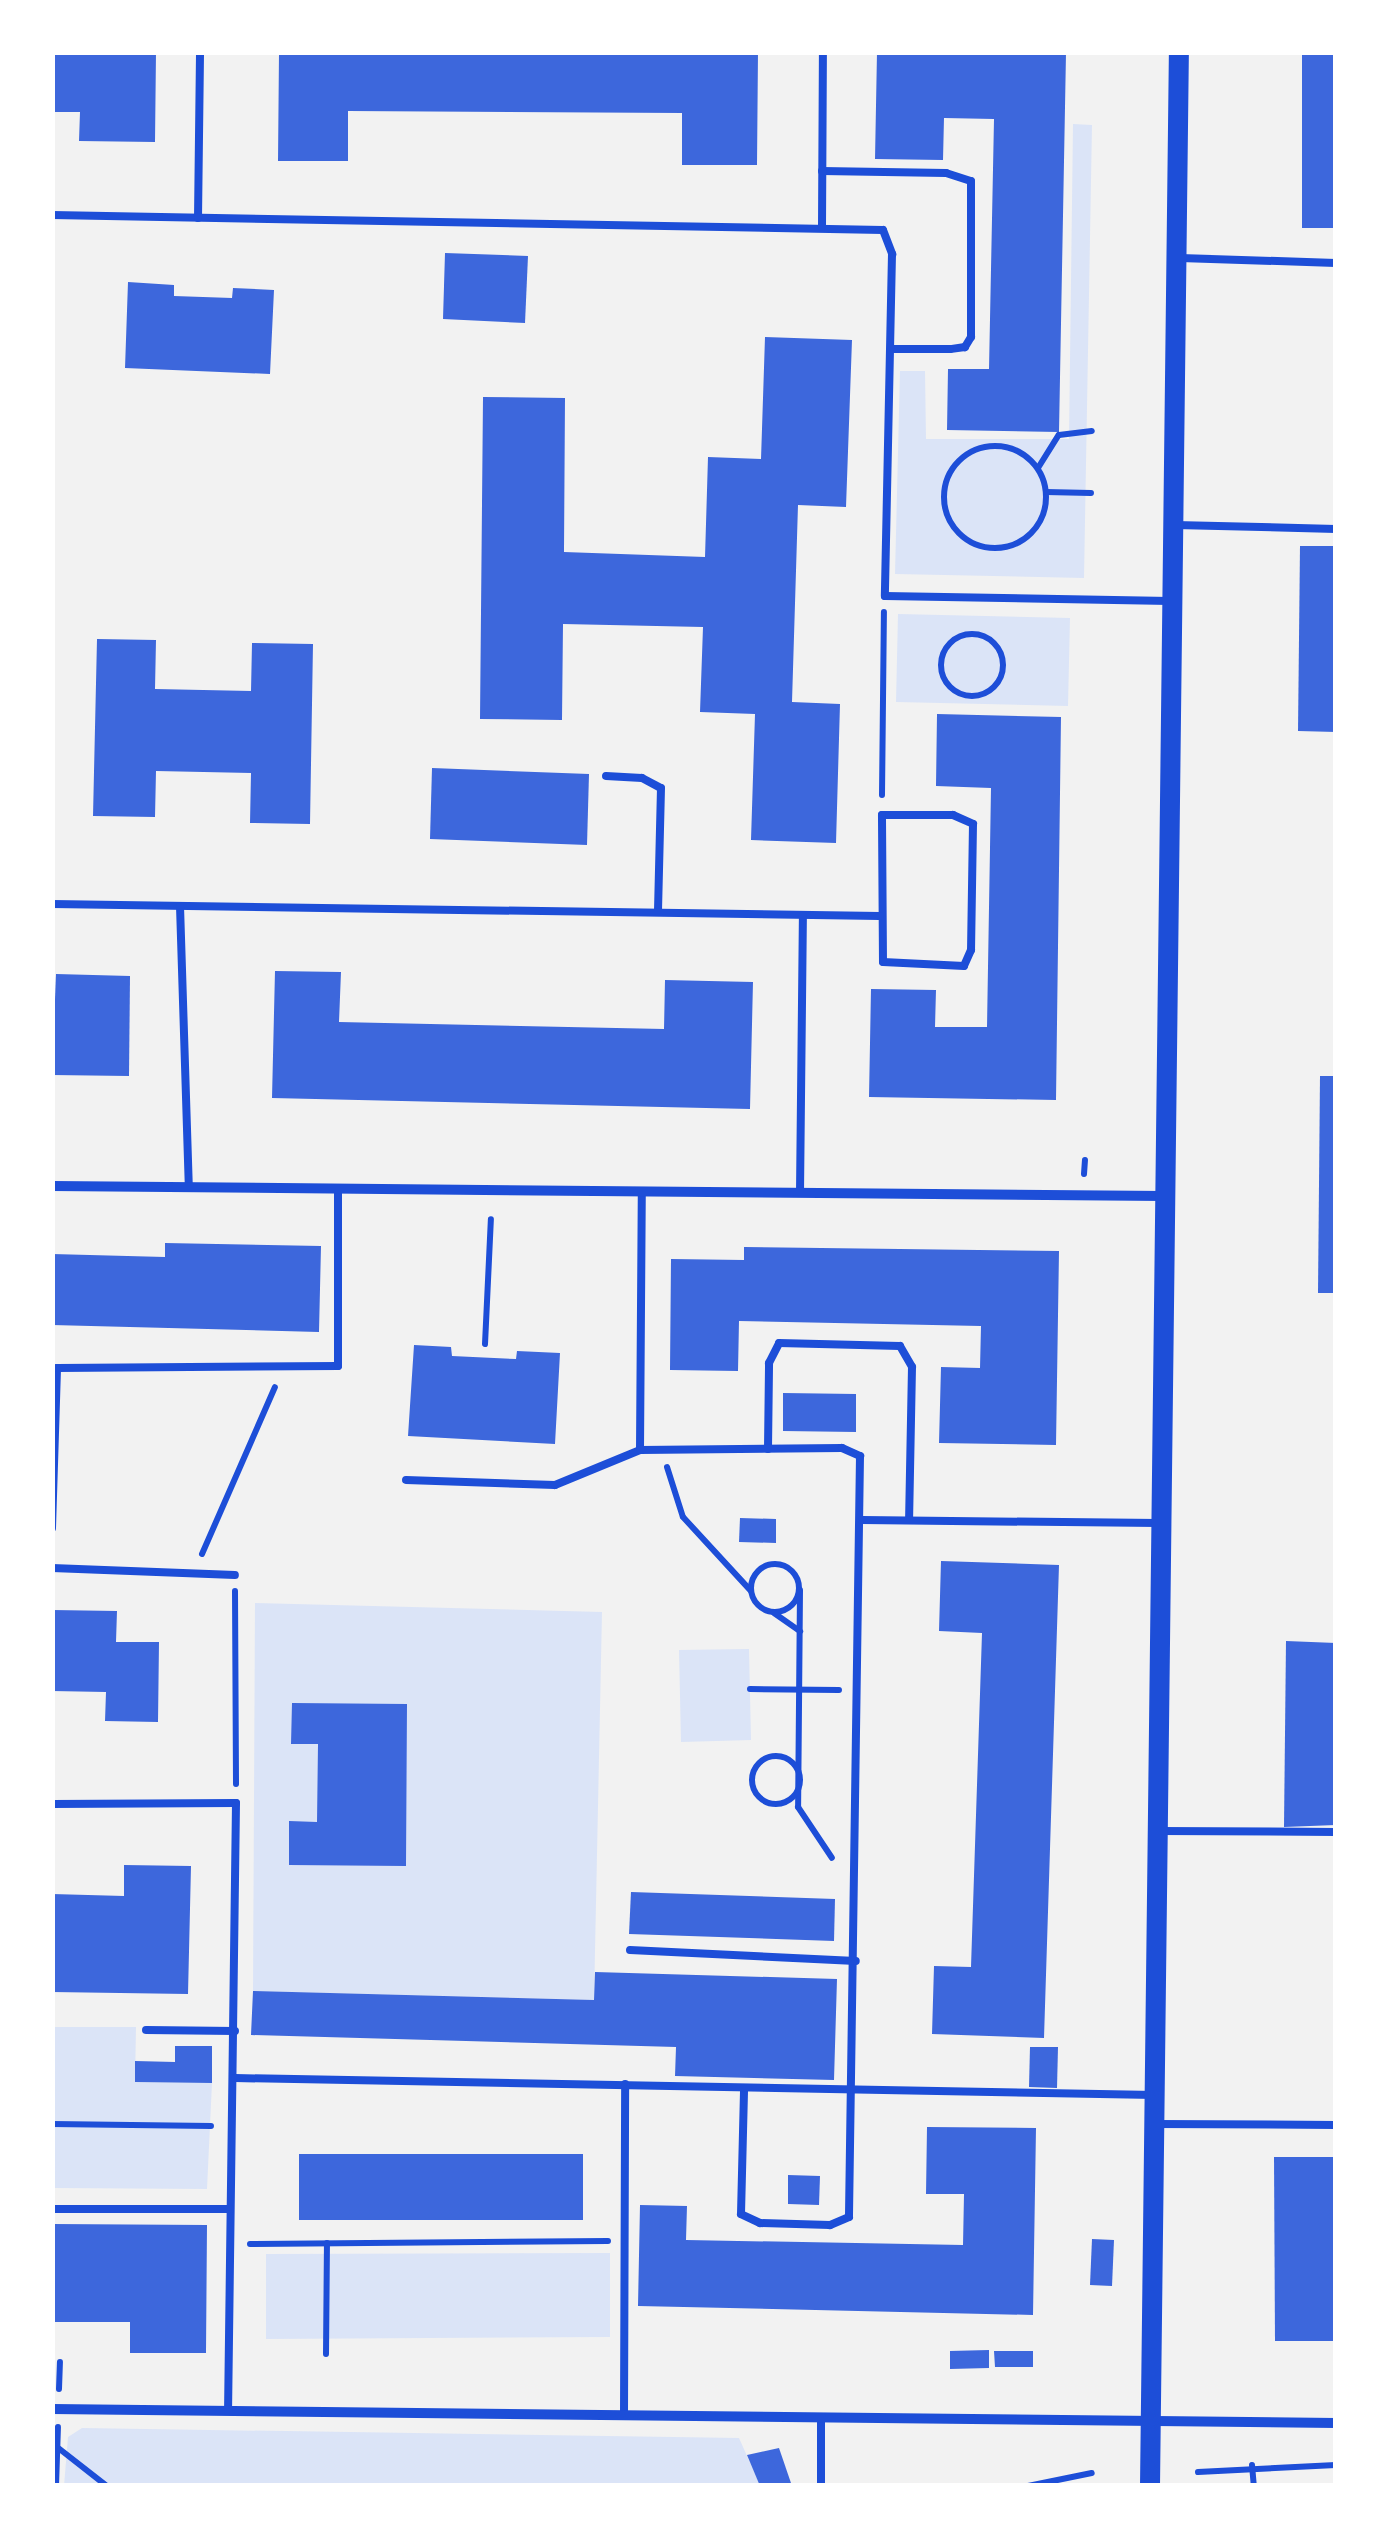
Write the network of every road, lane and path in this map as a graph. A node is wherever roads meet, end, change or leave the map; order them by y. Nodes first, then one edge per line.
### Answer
1 (200, 52) edge
2 (823, 52) edge
3 (1179, 52) edge
4 (822, 171) junction
5 (52, 215) edge
6 (198, 218) junction
7 (822, 227) junction
8 (1178, 258) junction
9 (1336, 263) edge
10 (891, 349) junction
11 (1092, 431) dead end
12 (1038, 468) junction
13 (1046, 492) junction
14 (1091, 494) dead end
15 (1174, 525) junction
16 (1336, 528) edge
17 (885, 596) junction
18 (1174, 601) junction
19 (1003, 666) joint
20 (606, 776) dead end
21 (882, 815) junction
22 (52, 904) edge
23 (180, 906) junction
24 (658, 910) junction
25 (803, 915) junction
26 (880, 916) junction
27 (52, 1186) edge
28 (190, 1187) junction
29 (338, 1189) junction
30 (642, 1192) junction
31 (800, 1193) junction
32 (1164, 1196) junction
33 (490, 1219) dead end
34 (485, 1344) dead end
35 (284, 1366) junction
36 (768, 1449) junction
37 (640, 1450) junction
38 (661, 1450) junction
39 (406, 1480) dead end
40 (862, 1520) junction
41 (909, 1520) junction
42 (1162, 1524) junction
43 (52, 1528) edge
44 (52, 1568) edge
45 (193, 1574) junction
46 (235, 1575) joint
47 (800, 1590) junction
48 (751, 1591) junction
49 (773, 1612) junction
50 (800, 1631) junction
51 (800, 1689) junction
52 (750, 1690) dead end
53 (860, 1690) junction
54 (800, 1782) junction
55 (236, 1803) junction
56 (52, 1804) edge
57 (1158, 1830) junction
58 (1336, 1832) edge
59 (858, 1896) junction
60 (630, 1950) dead end
61 (856, 1960) junction
62 (146, 2030) dead end
63 (235, 2030) junction
64 (235, 2078) junction
65 (624, 2084) junction
66 (744, 2089) junction
67 (856, 2092) junction
68 (1154, 2095) junction
69 (52, 2124) edge
70 (1154, 2124) junction
71 (1336, 2125) edge
72 (208, 2126) dead end
73 (52, 2208) edge
74 (230, 2208) junction
75 (622, 2241) junction
76 (328, 2243) junction
77 (229, 2244) junction
78 (326, 2354) dead end
79 (52, 2409) edge
80 (228, 2411) junction
81 (624, 2415) junction
82 (821, 2417) junction
83 (1150, 2420) junction
84 (1336, 2424) edge
85 (57, 2446) dead end
86 (1252, 2465) junction
87 (1336, 2465) edge
88 (1092, 2472) dead end
89 (1198, 2472) dead end
90 (107, 2486) edge
91 (821, 2486) edge
92 (1028, 2486) edge
93 (1150, 2486) edge
94 (1254, 2486) edge

1 - 6 lane
2 - 4 lane
3 - 8 main road
4 - 7 lane
4 - 10 lane
5 - 6 lane
6 - 7 lane
7 - 10 lane
8 - 9 lane
8 - 15 main road
10 - 17 lane
11 - 12 path
12 - 13 path
12 - 13 path
13 - 14 path
15 - 16 lane
15 - 18 main road
17 - 18 lane
17 - 21 path
18 - 32 main road
19 - 19 path
20 - 24 lane
21 - 26 lane
21 - 26 lane
22 - 23 lane
23 - 24 lane
23 - 28 lane
24 - 25 lane
25 - 26 lane
25 - 31 lane
27 - 28 street
28 - 29 street
29 - 30 street
29 - 35 lane
30 - 31 street
30 - 37 lane
31 - 32 street
32 - 42 main road
33 - 34 path
35 - 43 lane
35 - 45 path
36 - 38 lane
36 - 40 lane
36 - 41 lane
37 - 38 lane
37 - 39 lane
38 - 48 path
40 - 41 lane
40 - 53 lane
41 - 42 lane
42 - 57 main road
44 - 45 lane
45 - 46 lane
46 - 55 path
47 - 48 path
47 - 49 path
47 - 50 path
48 - 49 path
49 - 50 path
50 - 51 path
51 - 52 path
51 - 53 path
51 - 54 path
53 - 59 lane
54 - 54 path
54 - 59 path
55 - 56 lane
55 - 63 lane
57 - 58 lane
57 - 68 main road
59 - 61 lane
60 - 61 lane
61 - 67 lane
62 - 63 lane
63 - 64 lane
64 - 65 lane
64 - 74 lane
65 - 66 lane
65 - 75 lane
66 - 67 lane
66 - 67 lane
67 - 68 lane
68 - 70 main road
69 - 72 path
70 - 71 lane
70 - 83 main road
73 - 74 lane
74 - 77 lane
75 - 76 path
75 - 81 lane
76 - 77 path
76 - 78 path
77 - 80 lane
79 - 80 street
80 - 81 street
81 - 82 street
82 - 83 street
82 - 91 lane
83 - 84 street
83 - 93 main road
85 - 90 path
86 - 87 path
86 - 89 path
86 - 94 path
88 - 92 path

